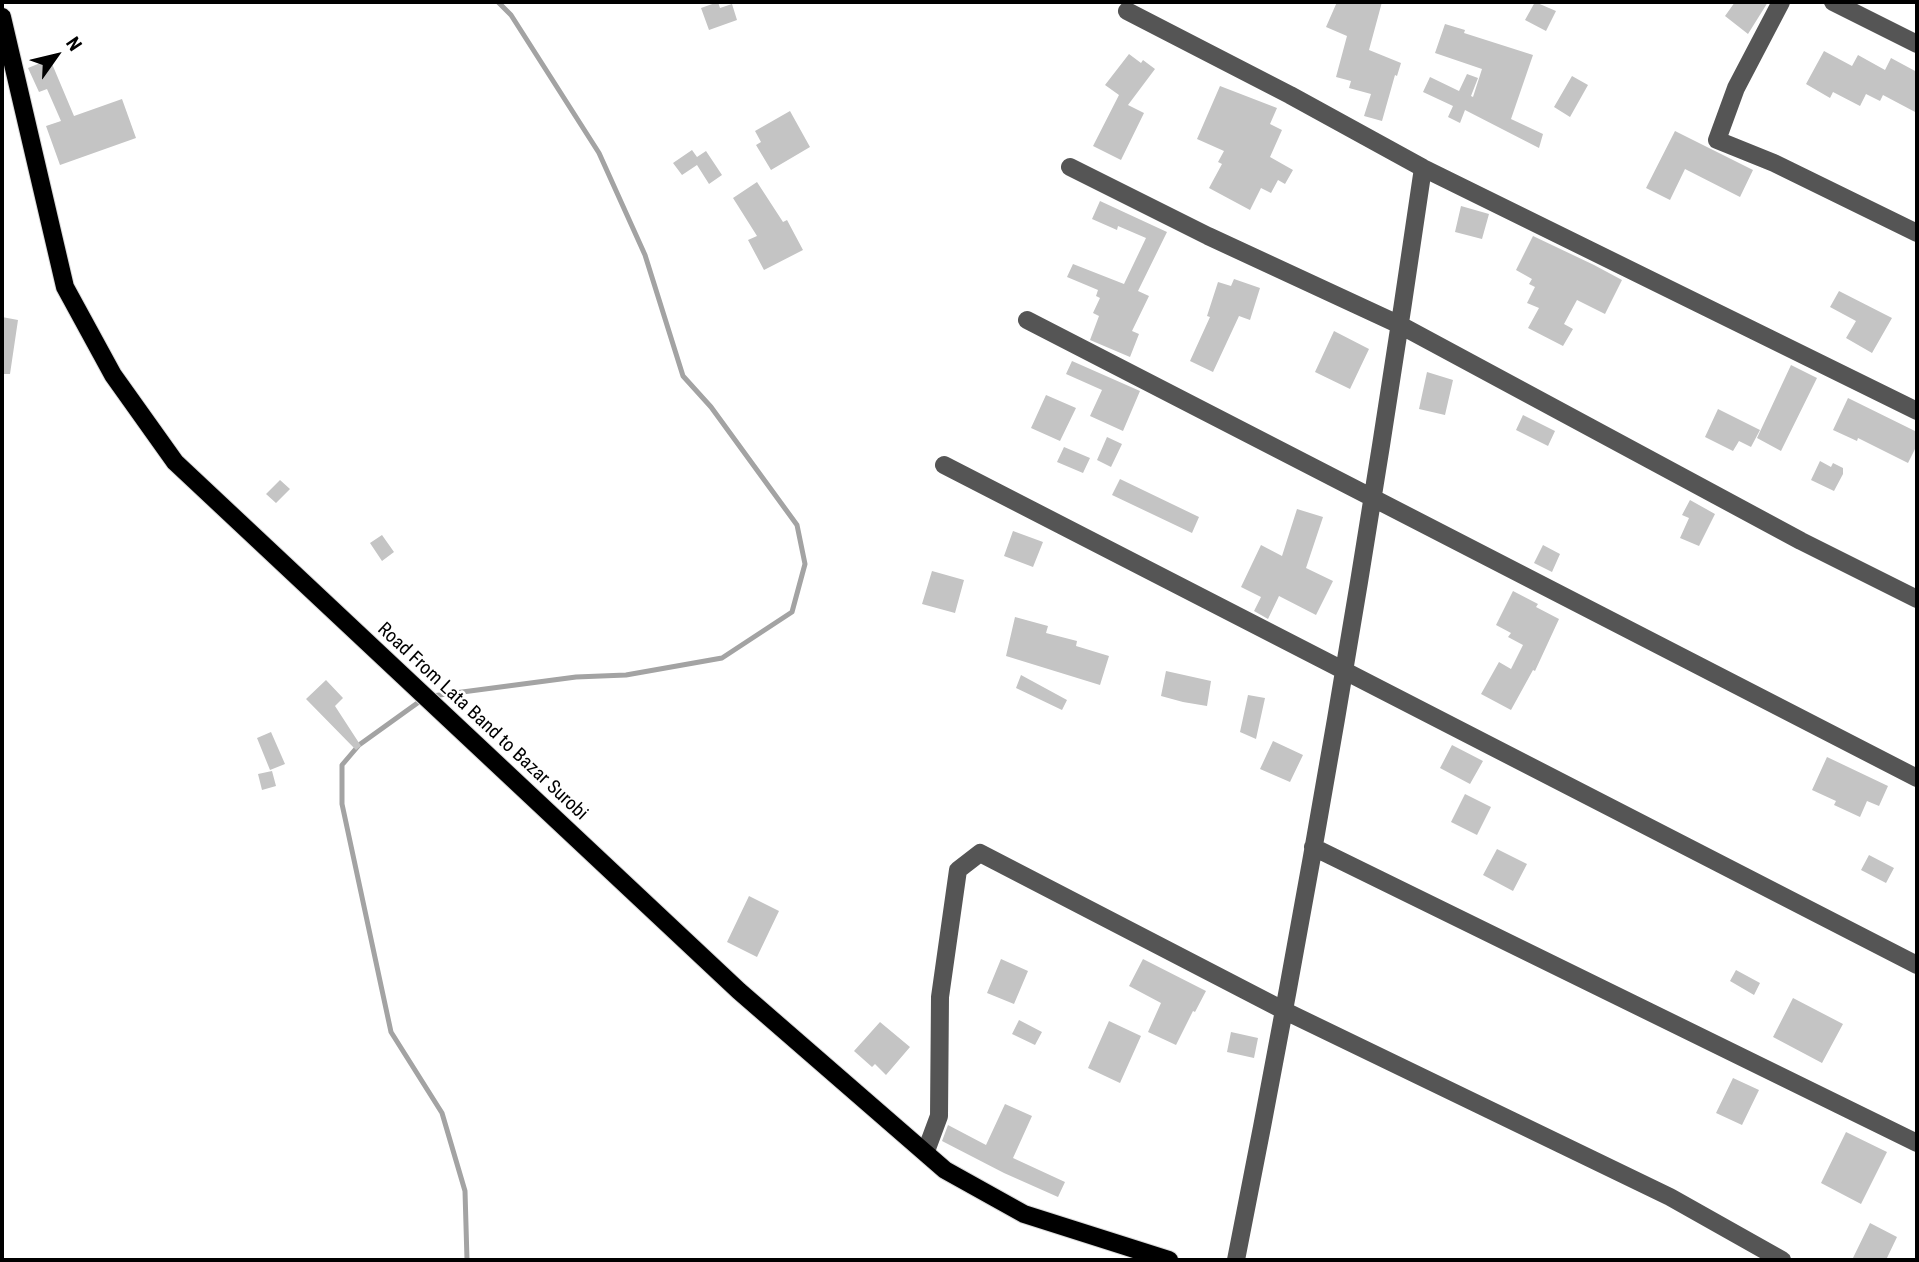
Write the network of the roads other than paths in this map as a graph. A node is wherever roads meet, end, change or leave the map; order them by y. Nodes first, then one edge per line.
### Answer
1 (1781, 2) edge
2 (1833, 2) edge
3 (1127, 11) dead end
4 (2, 17) edge
5 (1917, 44) edge
6 (1070, 167) dead end
7 (1423, 168) junction
8 (1917, 233) edge
9 (1027, 320) dead end
10 (1400, 326) junction
11 (1917, 411) edge
12 (944, 465) dead end
13 (1371, 498) junction
14 (1917, 599) edge
15 (1346, 672) junction
16 (1917, 778) edge
17 (1313, 847) junction
18 (1917, 965) edge
19 (1285, 1011) junction
20 (1917, 1143) edge
21 (926, 1151) junction
22 (1169, 1260) edge
23 (1236, 1260) edge
24 (1782, 1260) edge

1 - 8 street
2 - 5 street
3 - 7 street
4 - 21 main road, Road From Lata Band to Bazar Surobi
6 - 10 street
7 - 10 street
7 - 11 street
9 - 13 street
10 - 13 street
10 - 14 street
12 - 15 street
13 - 15 street
13 - 16 street
15 - 17 street
15 - 18 street
17 - 19 street
17 - 20 street
19 - 21 street
19 - 23 street
19 - 24 street
21 - 22 main road, Road From Lata Band to Bazar Surobi

